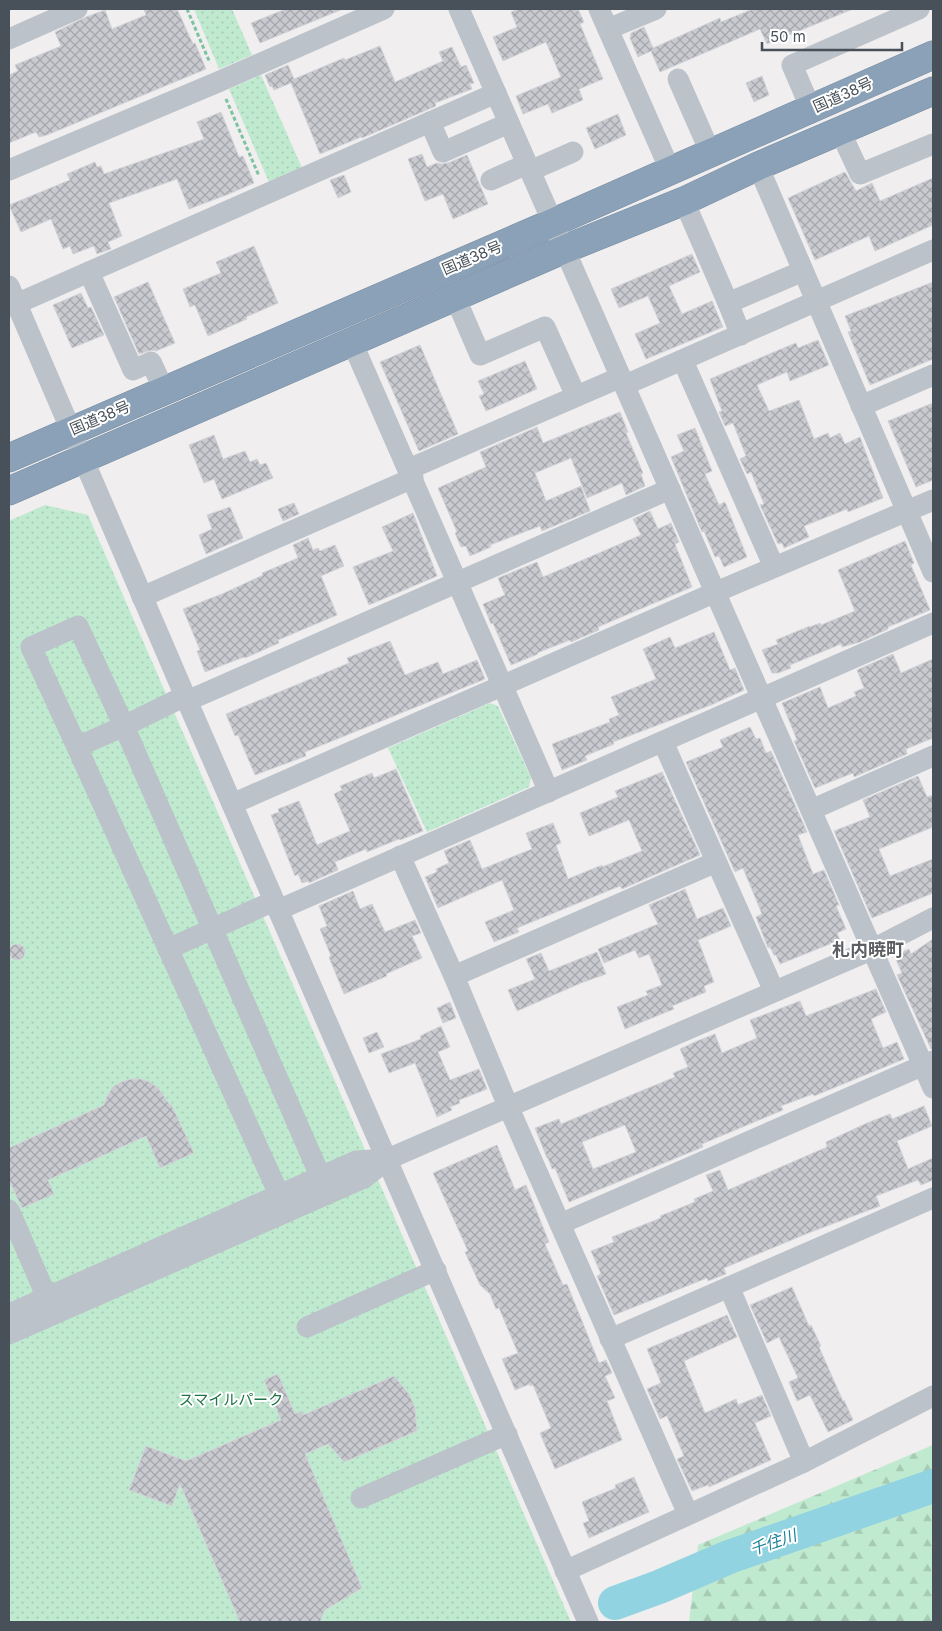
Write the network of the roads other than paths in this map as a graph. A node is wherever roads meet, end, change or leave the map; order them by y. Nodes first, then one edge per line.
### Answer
1 (77, 9) edge
2 (384, 9) edge
3 (459, 9) edge
4 (600, 9) edge
5 (656, 9) edge
6 (919, 9) edge
7 (608, 29) junction
8 (9, 39) edge
9 (933, 55) edge
10 (678, 79) dead end
11 (933, 91) edge
12 (496, 93) junction
13 (811, 109) junction
14 (430, 122) junction
15 (509, 123) junction
16 (840, 131) junction
17 (933, 144) edge
18 (573, 152) dead end
19 (711, 154) junction
20 (758, 166) junction
21 (528, 168) junction
22 (9, 170) edge
23 (671, 172) junction
24 (491, 180) dead end
25 (684, 201) junction
26 (552, 224) junction
27 (565, 249) junction
28 (933, 250) edge
29 (803, 271) junction
30 (89, 272) junction
31 (12, 295) edge
32 (455, 297) junction
33 (728, 302) junction
34 (817, 302) junction
35 (741, 335) junction
36 (352, 342) junction
37 (683, 361) junction
38 (933, 374) edge
39 (623, 381) junction
40 (164, 390) junction
41 (576, 396) junction
42 (862, 406) junction
43 (70, 431) junction
44 (9, 458) edge
45 (82, 459) junction
46 (411, 474) junction
47 (670, 489) junction
48 (9, 491) edge
49 (933, 500) edge
50 (906, 511) junction
51 (774, 568) junction
52 (933, 572) edge
53 (457, 582) junction
54 (716, 592) junction
55 (142, 597) junction
56 (933, 623) edge
57 (504, 686) junction
58 (186, 698) junction
59 (762, 698) junction
60 (124, 726) junction
61 (664, 742) junction
62 (77, 747) junction
63 (933, 756) edge
64 (549, 792) junction
65 (232, 804) junction
66 (811, 810) junction
67 (400, 856) junction
68 (716, 862) junction
69 (276, 905) junction
70 (933, 918) edge
71 (213, 929) junction
72 (168, 949) junction
73 (873, 949) junction
74 (454, 976) junction
75 (774, 991) junction
76 (929, 1064) edge
77 (933, 1088) edge
78 (508, 1106) junction
79 (388, 1159) junction
80 (324, 1185) junction
81 (933, 1198) edge
82 (283, 1203) junction
83 (9, 1210) edge
84 (560, 1224) junction
85 (436, 1270) junction
86 (728, 1287) junction
87 (51, 1306) junction
88 (9, 1314) edge
89 (307, 1327) dead end
90 (9, 1334) edge
91 (610, 1339) junction
92 (933, 1396) edge
93 (507, 1434) junction
94 (804, 1462) junction
95 (361, 1498) dead end
96 (688, 1514) junction
97 (565, 1571) junction
98 (588, 1622) edge

1 - 8 street
2 - 22 street
3 - 12 street
4 - 7 street
5 - 7 street
6 - 13 street
7 - 23 street
9 - 13 highway, 国道38号
10 - 19 street
11 - 16 highway, 国道38号
12 - 14 street
12 - 15 street
13 - 19 highway, 国道38号
14 - 15 street
14 - 30 street
15 - 21 street
16 - 17 street
16 - 20 highway, 国道38号
18 - 21 street
19 - 23 highway, 国道38号
20 - 25 highway, 国道38号
20 - 29 street
21 - 24 street
21 - 26 street
23 - 26 highway, 国道38号
25 - 27 highway, 国道38号
25 - 33 street
26 - 27 street
26 - 40 highway, 国道38号
27 - 32 highway, 国道38号
27 - 39 street
28 - 34 street
29 - 33 street
29 - 34 street
30 - 31 street
30 - 40 street
31 - 43 street
32 - 36 highway, 国道38号
32 - 41 street
33 - 35 street
34 - 35 street
34 - 42 street
35 - 37 street
36 - 45 highway, 国道38号
36 - 46 street
37 - 39 street
37 - 51 street
38 - 42 street
39 - 41 street
39 - 47 street
40 - 43 highway, 国道38号
41 - 46 street
42 - 50 street
43 - 44 highway, 国道38号
43 - 45 street
45 - 48 highway, 国道38号
45 - 55 street
46 - 53 street
46 - 55 street
47 - 53 street
47 - 54 street
49 - 50 street
50 - 51 street
50 - 52 street
51 - 54 street
53 - 57 street
53 - 58 street
54 - 57 street
54 - 59 street
55 - 58 street
56 - 59 street
57 - 64 street
57 - 65 street
58 - 60 street
58 - 65 street
59 - 61 street
59 - 66 street
60 - 62 street
60 - 62 street
60 - 71 street
61 - 64 street
61 - 68 street
62 - 72 street
63 - 66 street
64 - 67 street
65 - 69 street
66 - 73 street
67 - 69 street
67 - 74 street
68 - 74 street
68 - 75 street
69 - 71 street
69 - 79 street
70 - 73 street
71 - 72 street
71 - 80 street
72 - 82 street
73 - 75 street
73 - 76 street
74 - 78 street
75 - 78 street
76 - 77 street
76 - 84 street
78 - 79 street
78 - 84 street
79 - 80 street
79 - 85 street
80 - 82 street
81 - 86 street
82 - 87 street
83 - 87 street
84 - 91 street
85 - 89 street
85 - 93 street
86 - 91 street
86 - 94 street
87 - 88 street
87 - 90 street
91 - 96 street
92 - 94 street
93 - 95 street
93 - 97 street
94 - 96 street
96 - 97 street
97 - 98 street

